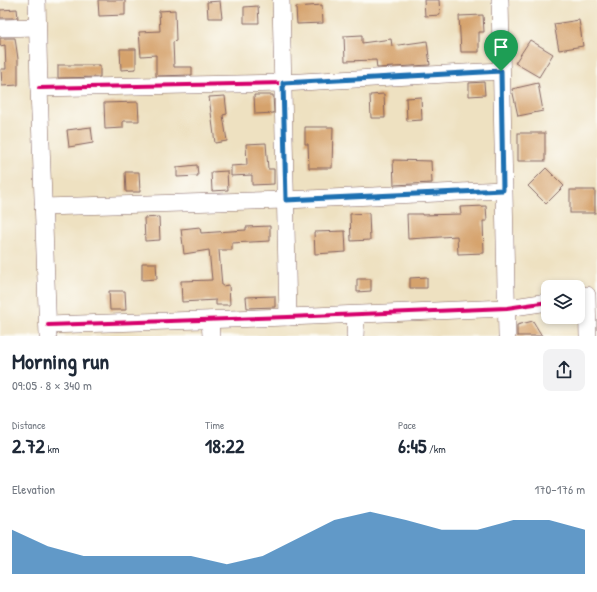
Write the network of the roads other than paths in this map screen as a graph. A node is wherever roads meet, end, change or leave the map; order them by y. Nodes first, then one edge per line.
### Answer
1 (37, 0) edge
2 (281, 0) edge
3 (500, 0) edge
4 (37, 27) junction
5 (0, 28) edge
6 (501, 71) junction
7 (283, 83) junction
8 (38, 88) junction
9 (503, 190) junction
10 (286, 200) junction
11 (43, 207) junction
12 (585, 295) edge
13 (541, 303) edge
14 (507, 308) junction
15 (356, 314) junction
16 (288, 317) junction
17 (210, 328) edge
18 (48, 331) edge
19 (355, 336) edge
20 (507, 336) edge
21 (588, 336) edge

1 - 4 street
2 - 7 street
3 - 6 street
4 - 5 street
4 - 8 street
6 - 7 street
6 - 9 street
7 - 8 street
7 - 10 street
8 - 11 street
9 - 10 street
9 - 14 street
10 - 11 street
10 - 16 street
11 - 18 street
12 - 21 street
13 - 14 street
14 - 15 street
14 - 20 street
15 - 16 street
15 - 19 street
16 - 17 street
17 - 18 street

